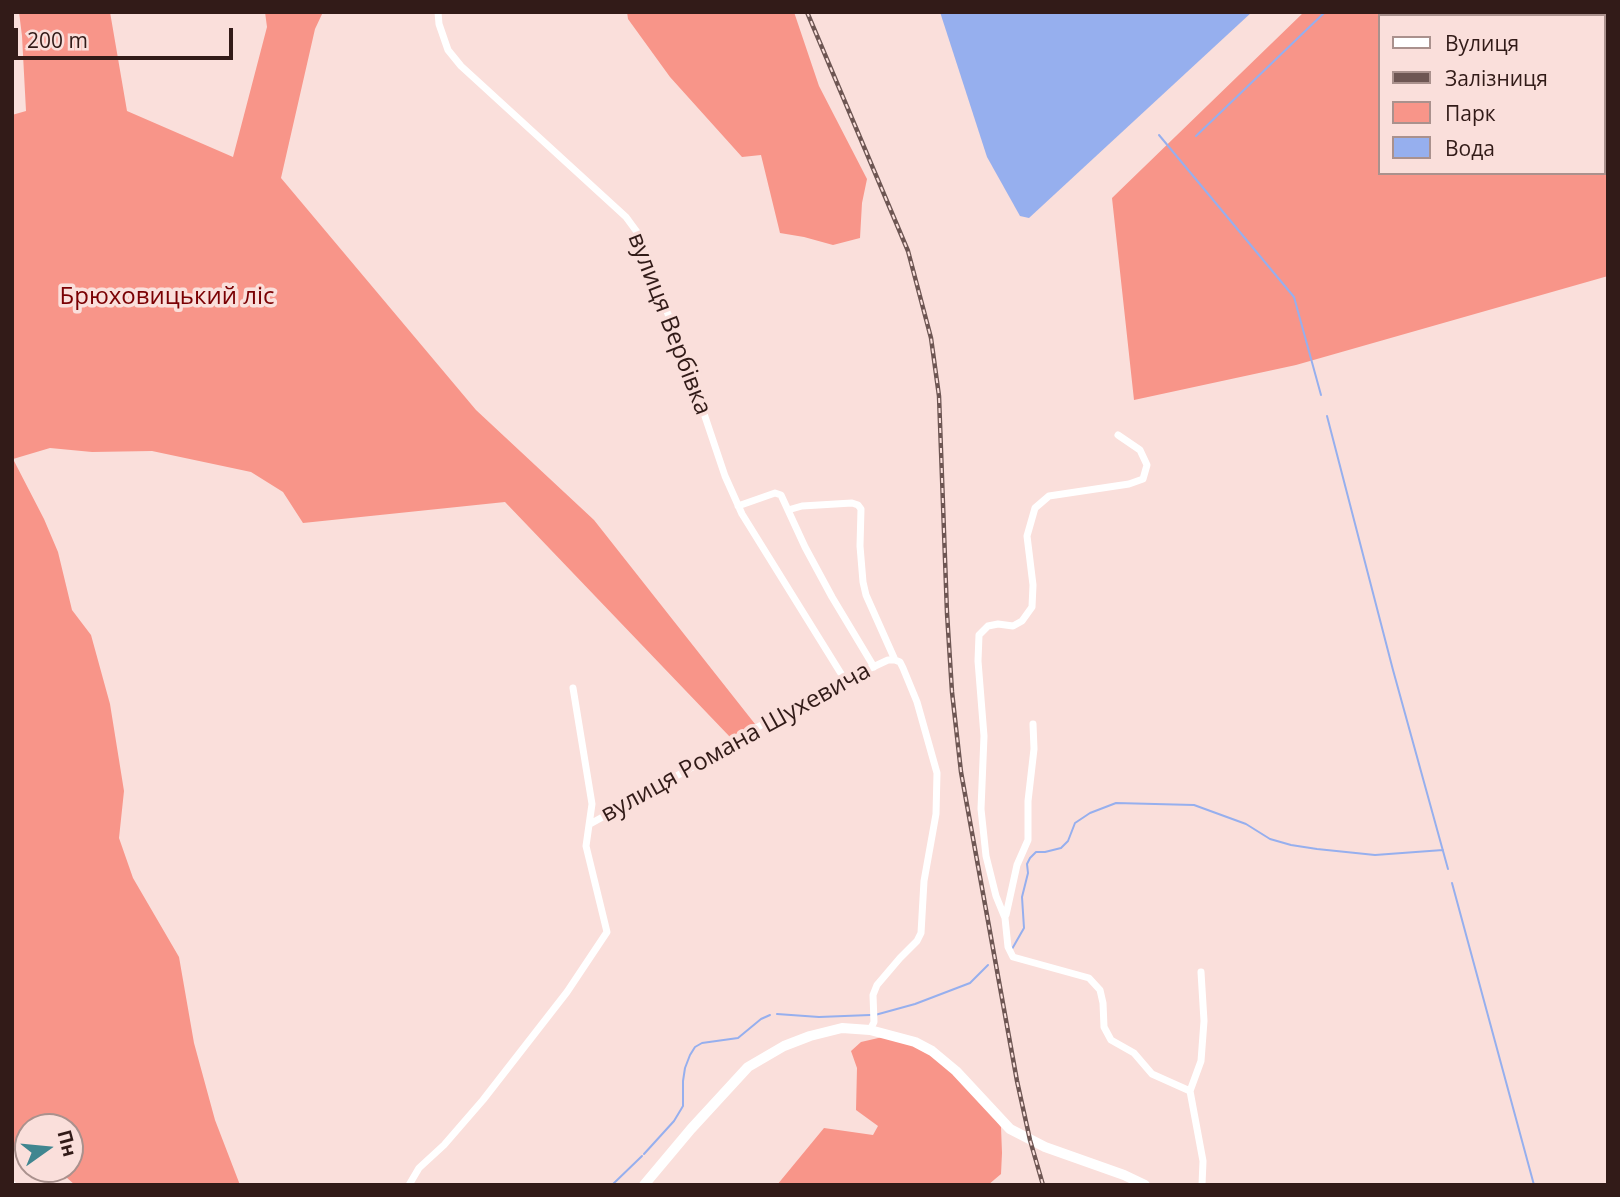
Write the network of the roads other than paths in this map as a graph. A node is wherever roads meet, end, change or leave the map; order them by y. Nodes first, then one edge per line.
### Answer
1 (438, 12) edge
2 (1118, 435) dead end
3 (738, 506) junction
4 (788, 510) junction
5 (895, 660) junction
6 (874, 667) junction
7 (845, 680) junction
8 (573, 688) dead end
9 (1033, 724) dead end
10 (590, 824) junction
11 (1005, 918) junction
12 (1201, 972) dead end
13 (872, 1026) junction
14 (1190, 1091) junction
15 (409, 1185) edge
16 (644, 1185) edge
17 (1145, 1185) edge
18 (1202, 1185) edge

1 - 3 street, вулиця Вербівка
2 - 11 street
3 - 4 street
3 - 7 street, вулиця Вербівка
4 - 5 street
4 - 6 street
5 - 6 street, вулиця Романа Шухевича
5 - 13 street
6 - 7 street, вулиця Романа Шухевича
7 - 10 street, вулиця Романа Шухевича
8 - 10 street
9 - 11 street
10 - 15 street, вулиця Романа Шухевича
11 - 14 street
12 - 14 street
13 - 16 street
13 - 17 street
14 - 18 street

